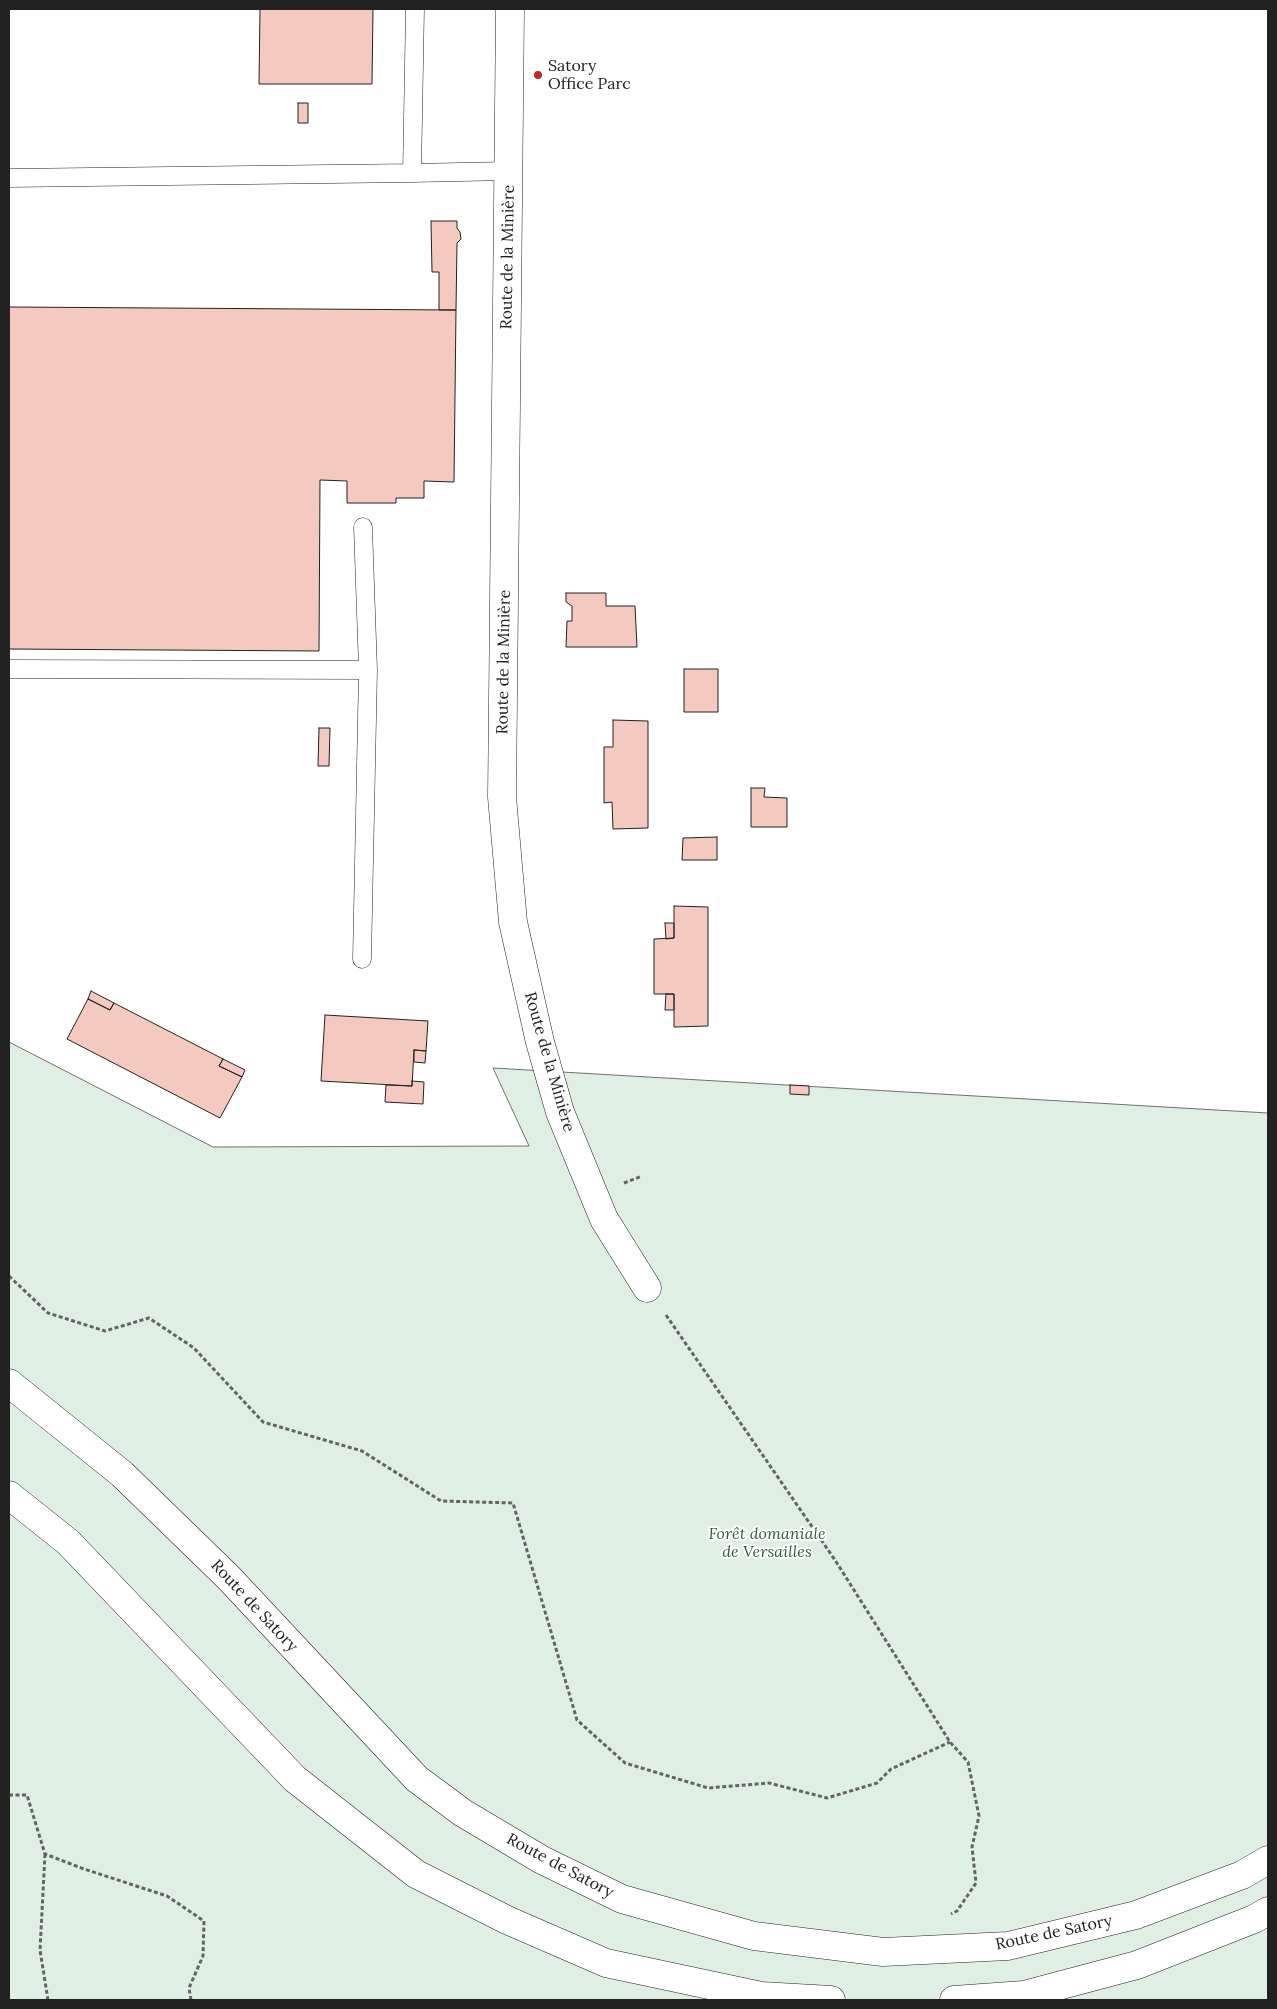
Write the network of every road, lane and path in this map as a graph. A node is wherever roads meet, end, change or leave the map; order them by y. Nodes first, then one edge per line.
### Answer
1 (415, 9) edge
2 (510, 9) edge
3 (509, 171) junction
4 (412, 173) junction
5 (9, 178) edge
6 (364, 527) dead end
7 (9, 669) edge
8 (368, 670) junction
9 (362, 959) dead end
10 (9, 1276) edge
11 (647, 1288) joint
12 (9, 1383) edge
13 (9, 1494) edge
14 (950, 1742) junction
15 (9, 1796) edge
16 (45, 1854) junction
17 (1268, 1860) edge
18 (1268, 1911) edge
19 (949, 1915) dead end
20 (48, 2000) edge
21 (191, 2000) edge
22 (831, 2000) edge
23 (954, 2000) edge

1 - 4 lane
2 - 3 main road, Route de la Minière
3 - 4 lane
3 - 11 main road, Route de la Minière
4 - 5 lane
6 - 8 lane
7 - 8 lane
8 - 9 lane
10 - 14 path
11 - 14 path
12 - 17 main road, Route de Satory
13 - 22 main road
14 - 19 path
15 - 16 path
16 - 20 path
16 - 21 path
18 - 23 main road

